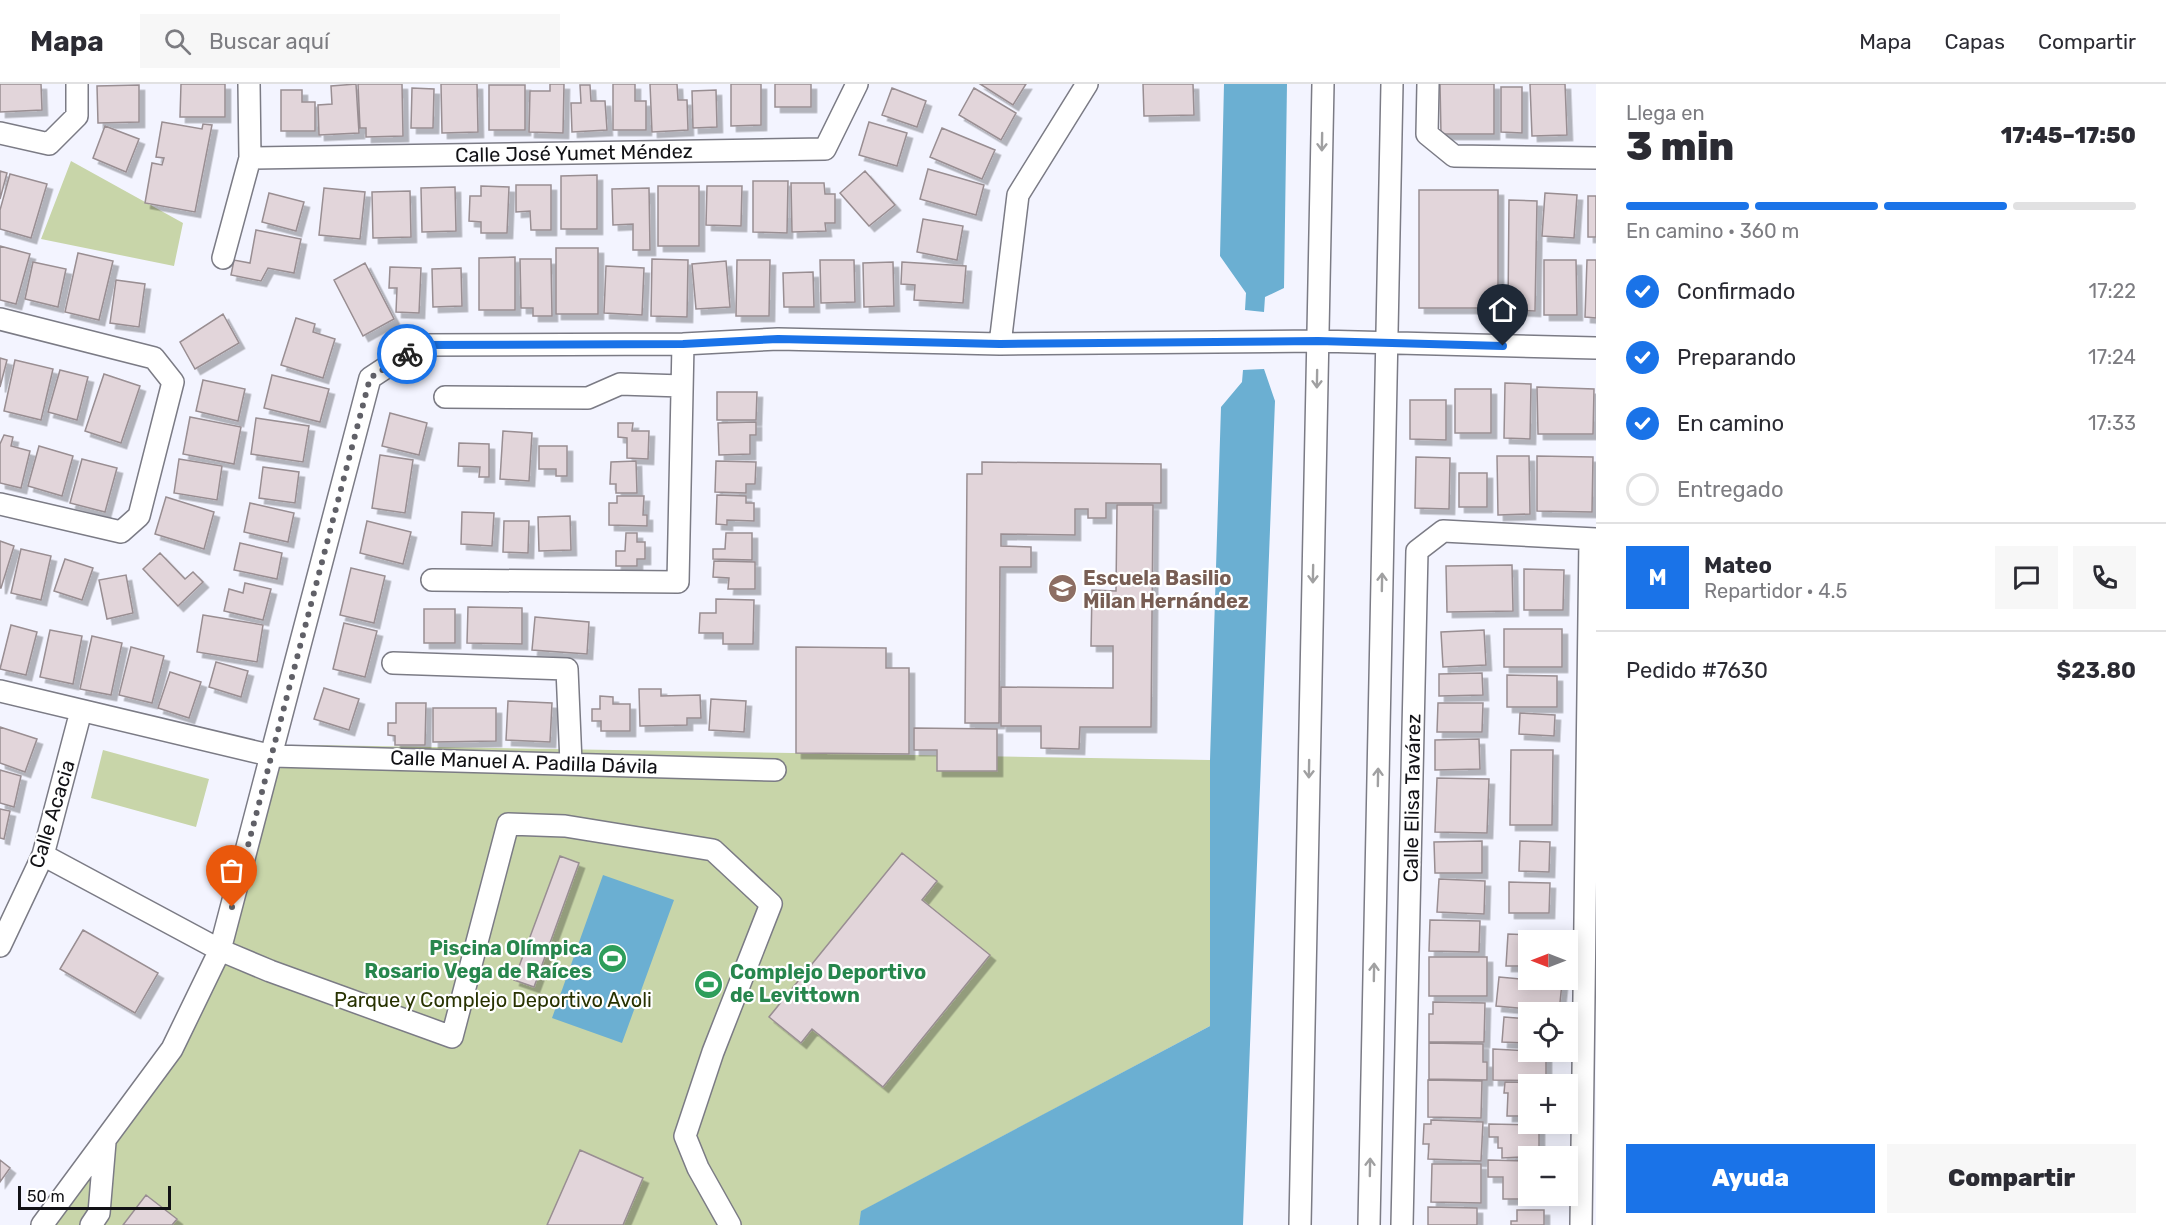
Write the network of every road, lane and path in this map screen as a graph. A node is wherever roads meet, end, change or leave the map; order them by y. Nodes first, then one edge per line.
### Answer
1 (77, 84) edge
2 (249, 84) edge
3 (857, 84) edge
4 (1087, 84) edge
5 (1323, 84) edge
6 (1392, 84) edge
7 (1428, 84) edge
8 (0, 133) edge
9 (250, 158) junction
10 (1596, 158) edge
11 (223, 258) dead end
12 (0, 319) edge
13 (1318, 341) junction
14 (1387, 343) junction
15 (683, 344) junction
16 (1000, 344) junction
17 (1596, 348) edge
18 (682, 386) junction
19 (445, 397) dead end
20 (0, 504) edge
21 (1593, 539) edge
22 (432, 580) dead end
23 (393, 663) dead end
24 (0, 691) edge
25 (81, 711) junction
26 (273, 756) junction
27 (571, 763) junction
28 (775, 770) dead end
29 (43, 855) junction
30 (0, 946) edge
31 (220, 950) junction
32 (105, 1142) junction
33 (42, 1225) edge
34 (91, 1225) edge
35 (730, 1225) edge
36 (1300, 1225) edge
37 (1369, 1225) edge
38 (1402, 1225) edge
39 (1581, 1225) edge

1 - 8 street
2 - 9 street
3 - 9 street, Calle José Yumet Méndez
4 - 16 street
5 -> 13 street
6 - 14 street
7 - 10 street
9 - 11 street
12 - 20 street
13 - 14 street
13 - 16 street
13 -> 36 street
14 - 17 street
37 -> 14 street
15 - 16 street
15 - 18 street
15 - 26 street
18 - 19 street
18 - 22 street
21 - 38 street, Calle Elisa Tavárez
21 - 39 street, Calle Elisa Tavárez
23 - 27 street
24 - 25 street, Calle Manuel A. Padilla Dávila
25 - 26 street, Calle Manuel A. Padilla Dávila
25 - 29 street, Calle Acacia
26 - 27 street, Calle Manuel A. Padilla Dávila
26 - 31 street
27 - 28 street, Calle Manuel A. Padilla Dávila
29 - 30 street, Calle Acacia
29 - 31 street
31 - 32 street
31 - 35 street
32 - 33 street
32 - 34 street

